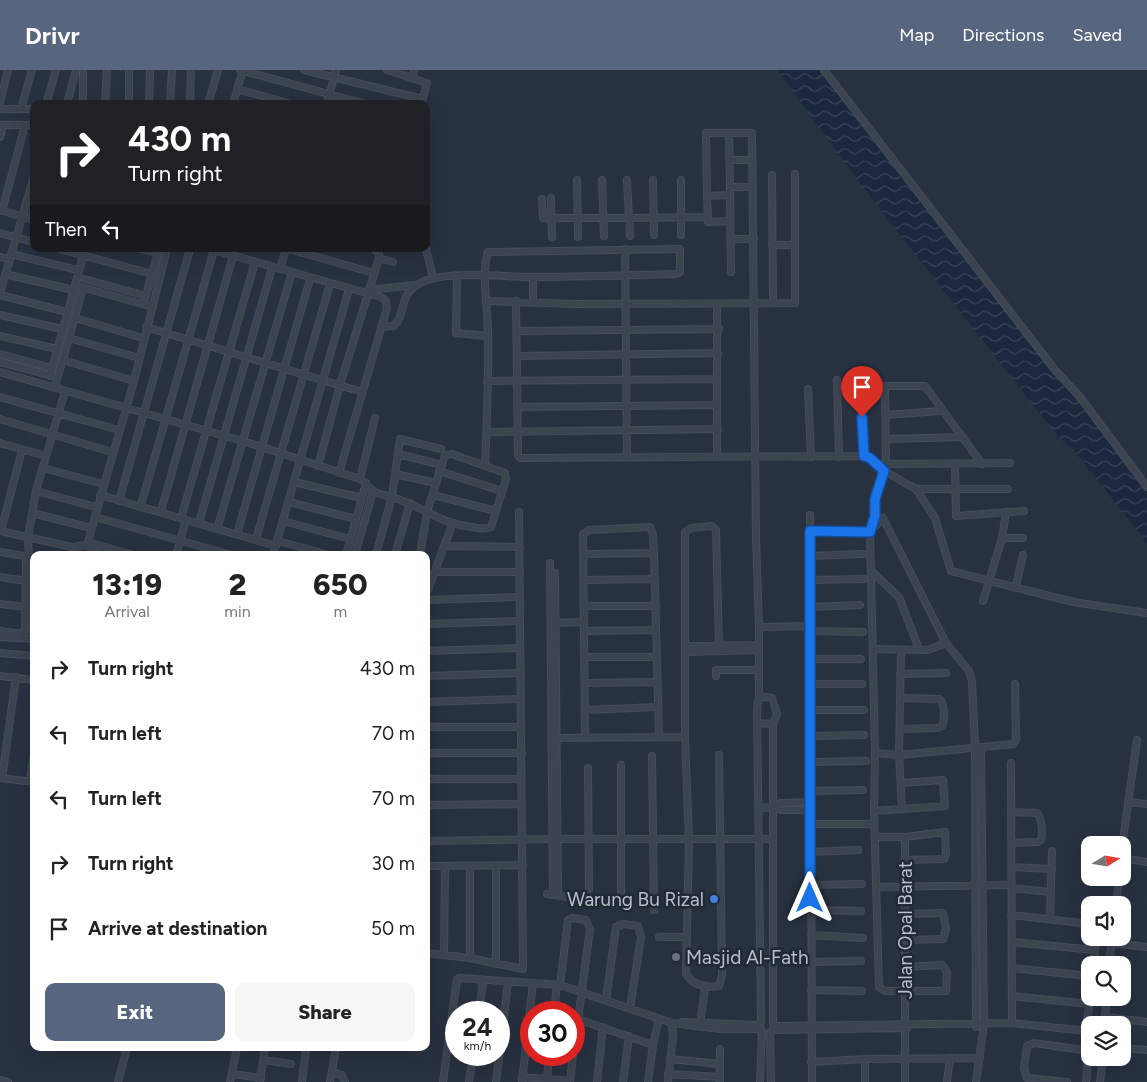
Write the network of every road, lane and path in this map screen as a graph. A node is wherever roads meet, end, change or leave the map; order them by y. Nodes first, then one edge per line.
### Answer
1 (8, 70) edge
2 (32, 70) edge
3 (56, 70) edge
4 (76, 70) edge
5 (83, 70) edge
6 (107, 70) edge
7 (129, 70) edge
8 (150, 70) edge
9 (172, 70) edge
10 (191, 70) edge
11 (218, 70) edge
12 (242, 70) edge
13 (304, 70) edge
14 (336, 70) edge
15 (414, 70) edge
16 (824, 70) edge
17 (392, 71) edge
18 (413, 78) junction
19 (334, 79) junction
20 (237, 89) junction
21 (330, 94) junction
22 (47, 100) edge
23 (68, 100) edge
24 (83, 100) edge
25 (105, 100) edge
26 (129, 100) edge
27 (149, 100) edge
28 (170, 100) edge
29 (190, 100) edge
30 (209, 100) edge
31 (234, 100) edge
32 (277, 100) edge
33 (328, 100) edge
34 (352, 100) edge
35 (418, 100) edge
36 (422, 100) edge
37 (0, 102) edge
38 (0, 109) edge
39 (21, 109) junction
40 (30, 109) edge
41 (30, 124) edge
42 (2, 125) edge
43 (25, 125) junction
44 (729, 133) junction
45 (0, 137) edge
46 (729, 160) junction
47 (752, 160) junction
48 (794, 174) dead end
49 (772, 175) dead end
50 (577, 180) dead end
51 (602, 180) dead end
52 (627, 180) dead end
53 (653, 180) dead end
54 (681, 180) dead end
55 (730, 187) junction
56 (753, 187) junction
57 (30, 189) edge
58 (730, 195) junction
59 (707, 196) junction
60 (550, 198) dead end
61 (542, 199) dead end
62 (1, 210) edge
63 (22, 216) junction
64 (654, 217) junction
65 (681, 217) junction
66 (708, 217) junction
67 (30, 218) edge
68 (552, 218) junction
69 (577, 218) junction
70 (603, 218) junction
71 (629, 218) junction
72 (730, 221) junction
73 (0, 233) edge
74 (654, 235) dead end
75 (680, 235) dead end
76 (604, 236) dead end
77 (630, 236) dead end
78 (578, 237) dead end
79 (16, 238) junction
80 (552, 238) dead end
81 (730, 239) junction
82 (754, 239) junction
83 (30, 241) edge
84 (795, 245) junction
85 (772, 246) junction
86 (624, 249) junction
87 (84, 252) edge
88 (158, 252) edge
89 (166, 252) edge
90 (189, 252) edge
91 (211, 252) edge
92 (221, 252) edge
93 (286, 252) edge
94 (298, 252) edge
95 (378, 252) edge
96 (427, 252) edge
97 (233, 256) junction
98 (0, 257) edge
99 (10, 257) junction
100 (379, 258) junction
101 (255, 262) junction
102 (393, 262) dead end
103 (272, 268) junction
104 (280, 269) junction
105 (292, 272) junction
106 (731, 272) dead end
107 (374, 273) junction
108 (5, 274) junction
109 (78, 274) junction
110 (152, 274) junction
111 (625, 275) junction
112 (457, 276) junction
113 (486, 276) junction
114 (433, 277) junction
115 (533, 277) junction
116 (310, 279) junction
117 (330, 284) junction
118 (416, 285) junction
119 (74, 288) junction
120 (83, 288) junction
121 (349, 289) junction
122 (368, 291) junction
123 (0, 294) edge
124 (146, 296) junction
125 (487, 301) junction
126 (516, 301) junction
127 (533, 303) junction
128 (625, 303) junction
129 (755, 303) junction
130 (773, 303) junction
131 (144, 305) junction
132 (717, 305) junction
133 (153, 307) junction
134 (67, 312) junction
135 (0, 315) edge
136 (75, 318) junction
137 (146, 327) junction
138 (381, 327) junction
139 (626, 328) junction
140 (62, 329) junction
141 (719, 329) junction
142 (517, 331) junction
143 (167, 333) junction
144 (0, 336) edge
145 (488, 336) junction
146 (69, 338) junction
147 (143, 338) junction
148 (188, 339) junction
149 (208, 344) junction
150 (57, 349) junction
151 (230, 351) junction
152 (718, 353) junction
153 (0, 354) edge
154 (625, 354) junction
155 (517, 356) junction
156 (246, 357) junction
157 (139, 358) junction
158 (63, 360) junction
159 (0, 362) edge
160 (265, 362) junction
161 (52, 368) junction
162 (286, 370) junction
163 (0, 372) edge
164 (38, 373) junction
165 (304, 375) junction
166 (50, 376) junction
167 (58, 378) junction
168 (323, 379) junction
169 (625, 379) junction
170 (717, 379) junction
171 (836, 380) dead end
172 (36, 381) junction
173 (134, 381) junction
174 (487, 381) junction
175 (516, 382) junction
176 (340, 385) junction
177 (55, 387) junction
178 (808, 389) dead end
179 (65, 391) junction
180 (362, 392) junction
181 (0, 397) edge
182 (862, 397) dead end
183 (625, 405) junction
184 (717, 405) junction
185 (126, 407) junction
186 (517, 407) junction
187 (942, 411) junction
188 (58, 413) junction
189 (144, 414) junction
190 (886, 415) junction
191 (375, 418) dead end
192 (0, 420) edge
193 (164, 420) junction
194 (186, 426) junction
195 (718, 429) junction
196 (119, 430) junction
197 (626, 430) junction
198 (204, 431) junction
199 (487, 432) junction
200 (518, 432) junction
201 (53, 434) junction
202 (224, 436) junction
203 (963, 437) junction
204 (887, 439) junction
205 (243, 441) junction
206 (0, 443) edge
207 (262, 448) junction
208 (441, 449) dead end
209 (22, 450) junction
210 (112, 452) junction
211 (281, 453) junction
212 (398, 454) junction
213 (46, 456) junction
214 (627, 456) junction
215 (717, 456) junction
216 (756, 456) junction
217 (864, 456) junction
218 (811, 457) junction
219 (839, 457) junction
220 (301, 461) junction
221 (955, 463) junction
222 (1010, 463) dead end
223 (982, 464) junction
224 (485, 465) junction
225 (318, 466) junction
226 (883, 467) junction
227 (42, 468) junction
228 (440, 468) junction
229 (339, 473) junction
230 (395, 474) junction
231 (363, 481) junction
232 (294, 482) junction
233 (436, 483) junction
234 (103, 484) junction
235 (1147, 487) edge
236 (954, 488) junction
237 (1008, 489) dead end
238 (916, 490) junction
239 (36, 491) junction
240 (373, 491) junction
241 (502, 491) junction
242 (100, 495) junction
243 (433, 495) junction
244 (392, 496) junction
245 (362, 498) junction
246 (119, 501) junction
247 (289, 502) junction
248 (410, 503) junction
249 (140, 506) junction
250 (96, 508) junction
251 (161, 511) junction
252 (496, 511) junction
253 (1024, 511) dead end
254 (427, 512) junction
255 (519, 512) dead end
256 (1006, 512) junction
257 (32, 513) junction
258 (810, 516) dead end
259 (94, 517) junction
260 (183, 519) junction
261 (356, 519) junction
262 (283, 521) junction
263 (199, 523) junction
264 (452, 525) junction
265 (91, 528) junction
266 (217, 529) junction
267 (0, 531) edge
268 (810, 531) junction
269 (870, 532) junction
270 (237, 534) junction
271 (28, 537) junction
272 (1002, 538) junction
273 (1023, 538) dead end
274 (256, 539) junction
275 (350, 539) junction
276 (180, 540) junction
277 (87, 544) junction
278 (277, 544) junction
279 (445, 546) junction
280 (72, 547) junction
281 (520, 547) junction
282 (30, 551) edge
283 (72, 551) edge
284 (95, 551) edge
285 (116, 551) edge
286 (177, 551) edge
287 (218, 551) edge
288 (274, 551) edge
289 (310, 551) edge
290 (347, 551) edge
291 (356, 551) edge
292 (377, 551) edge
293 (396, 551) edge
294 (421, 551) edge
295 (0, 552) edge
296 (654, 553) junction
297 (584, 554) junction
298 (863, 554) dead end
299 (1023, 555) dead end
300 (810, 556) junction
301 (550, 563) dead end
302 (871, 571) junction
303 (435, 572) junction
304 (520, 572) junction
305 (555, 573) dead end
306 (0, 577) edge
307 (864, 578) dead end
308 (655, 579) junction
309 (26, 580) junction
310 (584, 580) junction
311 (810, 580) junction
312 (988, 580) junction
313 (430, 585) edge
314 (1016, 586) junction
315 (520, 597) junction
316 (430, 600) edge
317 (983, 601) dead end
318 (553, 602) junction
319 (0, 604) edge
320 (860, 605) dead end
321 (584, 606) junction
322 (656, 606) junction
323 (810, 607) junction
324 (30, 608) edge
325 (1147, 613) edge
326 (520, 621) junction
327 (584, 622) junction
328 (556, 623) junction
329 (430, 624) edge
330 (759, 627) junction
331 (810, 629) junction
332 (656, 630) junction
333 (0, 631) edge
334 (584, 631) junction
335 (863, 632) dead end
336 (0, 637) edge
337 (30, 639) edge
338 (946, 643) junction
339 (719, 645) junction
340 (520, 648) junction
341 (758, 648) junction
342 (686, 649) junction
343 (873, 649) junction
344 (919, 649) junction
345 (901, 650) junction
346 (430, 651) edge
347 (0, 653) edge
348 (30, 656) edge
349 (584, 657) junction
350 (657, 657) junction
351 (810, 659) junction
352 (861, 659) dead end
353 (554, 670) junction
354 (758, 670) junction
355 (521, 673) junction
356 (946, 673) dead end
357 (900, 674) junction
358 (0, 676) edge
359 (430, 676) edge
360 (716, 676) dead end
361 (16, 677) junction
362 (30, 679) edge
363 (658, 682) junction
364 (585, 683) junction
365 (810, 684) junction
366 (862, 684) dead end
367 (1015, 684) dead end
368 (759, 696) junction
369 (900, 698) junction
370 (521, 700) junction
371 (430, 702) edge
372 (658, 707) junction
373 (585, 710) junction
374 (810, 710) junction
375 (864, 710) dead end
376 (758, 723) junction
377 (773, 724) junction
378 (521, 727) junction
379 (430, 728) edge
380 (900, 729) junction
381 (864, 735) dead end
382 (659, 736) junction
383 (810, 736) junction
384 (585, 737) junction
385 (685, 737) junction
386 (554, 738) junction
387 (1137, 740) dead end
388 (978, 747) junction
389 (430, 753) edge
390 (522, 753) junction
391 (875, 753) junction
392 (719, 755) dead end
393 (899, 755) junction
394 (652, 756) dead end
395 (866, 761) dead end
396 (810, 762) junction
397 (1011, 763) dead end
398 (621, 765) dead end
399 (588, 768) dead end
400 (1, 778) edge
401 (521, 779) junction
402 (430, 780) edge
403 (30, 781) edge
404 (900, 784) junction
405 (862, 790) dead end
406 (810, 791) junction
407 (1128, 802) junction
408 (522, 804) junction
409 (1147, 804) edge
410 (430, 805) edge
411 (810, 806) junction
412 (774, 807) junction
413 (759, 808) junction
414 (902, 809) junction
415 (874, 811) junction
416 (1011, 812) junction
417 (810, 824) junction
418 (874, 824) junction
419 (1123, 836) edge
420 (875, 837) junction
421 (905, 837) junction
422 (588, 839) junction
423 (654, 839) junction
424 (720, 839) junction
425 (760, 839) junction
426 (772, 839) junction
427 (523, 840) junction
428 (620, 840) junction
429 (689, 840) junction
430 (430, 841) edge
431 (555, 842) junction
432 (1012, 843) junction
433 (858, 850) dead end
434 (1052, 851) dead end
435 (810, 852) junction
436 (1131, 859) edge
437 (905, 860) junction
438 (1147, 862) edge
439 (523, 865) junction
440 (430, 866) edge
441 (445, 866) junction
442 (470, 866) junction
443 (496, 866) junction
444 (1011, 867) junction
445 (1052, 869) junction
446 (862, 884) dead end
447 (810, 885) junction
448 (978, 885) junction
449 (905, 886) junction
450 (876, 887) junction
451 (1011, 887) junction
452 (589, 889) dead end
453 (1050, 892) junction
454 (654, 910) dead end
455 (810, 910) junction
456 (861, 910) dead end
457 (905, 914) junction
458 (1011, 914) junction
459 (1050, 919) junction
460 (1081, 923) edge
461 (811, 935) junction
462 (659, 937) dead end
463 (687, 937) junction
464 (863, 938) dead end
465 (905, 940) junction
466 (1012, 942) junction
467 (1131, 944) edge
468 (1095, 946) edge
469 (1147, 948) edge
470 (1095, 950) junction
471 (430, 953) edge
472 (444, 955) junction
473 (1094, 956) edge
474 (470, 958) junction
475 (861, 961) dead end
476 (811, 962) junction
477 (496, 964) junction
478 (905, 966) junction
479 (1012, 968) junction
480 (1081, 975) edge
481 (483, 981) junction
482 (508, 983) junction
483 (533, 983) junction
484 (558, 985) junction
485 (705, 987) junction
486 (811, 990) junction
487 (862, 991) dead end
488 (581, 992) junction
489 (905, 992) junction
490 (1012, 996) junction
491 (606, 1000) junction
492 (1081, 1000) edge
493 (480, 1001) edge
494 (556, 1001) edge
495 (580, 1001) edge
496 (630, 1008) junction
497 (659, 1019) junction
498 (1131, 1020) edge
499 (585, 1021) edge
500 (1147, 1022) edge
501 (673, 1023) junction
502 (1012, 1023) junction
503 (700, 1024) junction
504 (976, 1025) junction
505 (984, 1025) junction
506 (904, 1026) junction
507 (603, 1027) junction
508 (761, 1027) junction
509 (811, 1027) junction
510 (772, 1028) junction
511 (1081, 1030) edge
512 (628, 1036) junction
513 (653, 1045) junction
514 (720, 1049) dead end
515 (1131, 1049) edge
516 (1081, 1050) edge
517 (1147, 1050) edge
518 (126, 1051) edge
519 (236, 1051) edge
520 (266, 1051) edge
521 (306, 1051) edge
522 (336, 1051) edge
523 (905, 1058) junction
524 (950, 1058) junction
525 (980, 1058) junction
526 (670, 1059) junction
527 (865, 1059) junction
528 (264, 1060) junction
529 (811, 1062) junction
530 (291, 1064) dead end
531 (720, 1064) junction
532 (471, 1066) edge
533 (548, 1066) edge
534 (572, 1066) edge
535 (1088, 1066) edge
536 (1102, 1066) edge
537 (332, 1073) junction
538 (232, 1074) junction
539 (668, 1074) junction
540 (547, 1079) junction
541 (720, 1079) edge
542 (0, 1080) edge
543 (261, 1080) edge
544 (522, 1080) edge
545 (8, 1082) edge
546 (118, 1082) edge
547 (230, 1082) edge
548 (302, 1082) edge
549 (330, 1082) edge
550 (345, 1082) edge
551 (442, 1082) edge
552 (469, 1082) edge
553 (496, 1082) edge
554 (570, 1082) edge
555 (597, 1082) edge
556 (623, 1082) edge
557 (648, 1082) edge
558 (668, 1082) edge
559 (760, 1082) edge
560 (771, 1082) edge
561 (812, 1082) edge
562 (865, 1082) edge
563 (905, 1082) edge
564 (947, 1082) edge
565 (976, 1082) edge
566 (1067, 1082) edge
567 (1086, 1082) edge
568 (1100, 1082) edge

1 - 37 street
2 - 39 street
3 - 22 street
4 - 23 street
5 - 24 street
6 - 25 street
7 - 26 street
8 - 27 street
9 - 28 street
10 - 29 street
11 - 30 street
12 - 20 street
12 - 21 street
13 - 19 street
14 - 19 street
15 - 18 street
16 - 235 street
17 - 18 street
18 - 36 street
19 - 21 street
19 - 35 street
20 - 31 street
20 - 32 street
21 - 33 street
21 - 34 street
38 - 39 street
39 - 40 street
41 - 43 street
42 - 43 street
42 - 45 street
43 - 62 street
44 - 46 street
44 - 47 street
44 - 59 street
46 - 47 street
46 - 55 street
47 - 56 street
48 - 84 street
49 - 85 street
50 - 69 street
51 - 70 street
52 - 71 street
53 - 64 street
54 - 65 street
55 - 56 street
55 - 58 street
56 - 82 street
57 - 63 street
58 - 59 street
58 - 72 street
59 - 66 street
60 - 68 street
61 - 68 street
62 - 63 street
63 - 67 street
63 - 79 street
64 - 65 street
64 - 71 street
64 - 74 street
65 - 66 street
65 - 75 street
66 - 72 street
68 - 69 street
68 - 80 street
69 - 70 street
69 - 78 street
70 - 71 street
70 - 76 street
71 - 77 street
72 - 81 street
73 - 79 street
79 - 83 street
79 - 99 street
81 - 82 street
81 - 106 street
82 - 129 street
84 - 85 street
84 - 130 street
85 - 130 street
86 - 111 street
86 - 111 street
86 - 113 street
87 - 109 street
87 - 110 street
88 - 110 street
89 - 133 street
90 - 143 street
91 - 148 street
92 - 97 street
93 - 104 street
94 - 107 street
95 - 100 street
96 - 114 street
97 - 101 street
97 - 149 street
98 - 99 street
99 - 108 street
99 - 109 street
100 - 102 street
100 - 107 street
101 - 103 street
101 - 151 street
103 - 104 street
103 - 156 street
104 - 105 street
105 - 116 street
105 - 160 street
107 - 122 street
108 - 119 street
108 - 123 street
109 - 119 street
109 - 124 street
110 - 124 street
111 - 115 street
111 - 128 street
112 - 113 street
112 - 114 street
112 - 145 street
113 - 115 street
113 - 125 street
114 - 118 street
115 - 127 street
116 - 117 street
116 - 162 street
117 - 121 street
117 - 165 street
118 - 122 street
118 - 138 street
119 - 120 street
119 - 134 street
120 - 131 street
120 - 136 street
121 - 122 street
121 - 168 street
122 - 138 street
122 - 176 street
123 - 134 street
124 - 131 street
125 - 126 street
125 - 145 street
126 - 127 street
126 - 142 street
127 - 128 street
128 - 132 street
128 - 139 street
129 - 130 street
129 - 132 street
129 - 216 street
131 - 133 street
132 - 141 street
133 - 137 street
134 - 140 street
135 - 140 street
136 - 146 street
136 - 147 street
137 - 143 street
137 - 147 street
138 - 180 street
139 - 141 street
139 - 142 street
139 - 154 street
140 - 150 street
141 - 152 street
142 - 155 street
143 - 148 street
143 - 189 street
144 - 150 street
145 - 174 street
146 - 157 street
146 - 158 street
147 - 157 street
148 - 149 street
148 - 193 street
149 - 151 street
149 - 194 street
150 - 161 street
151 - 156 street
151 - 198 street
152 - 154 street
152 - 170 street
153 - 161 street
154 - 155 street
154 - 169 street
155 - 175 street
156 - 160 street
156 - 202 street
157 - 173 street
158 - 167 street
158 - 173 street
159 - 164 street
160 - 162 street
160 - 205 street
161 - 166 street
162 - 165 street
162 - 207 street
163 - 172 street
164 - 166 street
164 - 172 street
165 - 168 street
165 - 211 street
166 - 167 street
167 - 177 street
168 - 176 street
168 - 220 street
169 - 170 street
169 - 175 street
169 - 183 street
170 - 184 street
171 - 219 street
172 - 177 street
173 - 185 street
174 - 175 street
174 - 199 street
175 - 186 street
176 - 180 street
176 - 225 street
177 - 179 street
178 - 218 street
179 - 185 street
179 - 188 street
180 - 229 street
181 - 188 street
182 - 217 street
183 - 184 street
183 - 186 street
183 - 197 street
184 - 195 street
185 - 189 street
185 - 196 street
186 - 200 street
187 - 190 street
187 - 190 street
187 - 203 street
188 - 196 street
188 - 201 street
189 - 193 street
189 - 246 street
190 - 204 street
191 - 231 street
192 - 201 street
193 - 194 street
193 - 249 street
194 - 198 street
194 - 251 street
195 - 197 street
195 - 215 street
196 - 210 street
197 - 200 street
197 - 214 street
198 - 202 street
198 - 260 street
199 - 200 street
199 - 224 street
200 - 214 street
201 - 210 street
201 - 213 street
202 - 205 street
202 - 263 street
203 - 204 street
203 - 223 street
204 - 226 street
205 - 207 street
205 - 266 street
206 - 209 street
207 - 211 street
207 - 270 street
208 - 212 street
209 - 213 street
209 - 267 street
210 - 234 street
211 - 220 street
211 - 274 street
212 - 228 street
212 - 230 street
213 - 227 street
214 - 215 street
215 - 216 street
216 - 218 street
216 - 330 street
217 - 219 street
217 - 226 street
218 - 219 street
220 - 225 street
220 - 232 street
221 - 223 street
221 - 226 street
221 - 236 street
222 - 223 street
224 - 228 street
224 - 241 street
225 - 229 street
226 - 238 street
226 - 269 street
227 - 234 street
227 - 239 street
228 - 233 street
228 - 241 street
229 - 231 street
230 - 233 street
230 - 244 street
231 - 240 street
231 - 245 street
232 - 245 street
232 - 247 street
233 - 243 street
234 - 242 street
236 - 237 street
236 - 238 street
236 - 256 street
238 - 312 street
239 - 250 street
239 - 257 street
240 - 244 street
240 - 291 street
241 - 252 street
242 - 246 street
242 - 250 street
243 - 252 street
243 - 254 street
244 - 248 street
244 - 292 street
245 - 261 street
246 - 249 street
247 - 261 street
247 - 262 street
248 - 254 street
248 - 293 street
249 - 251 street
250 - 259 street
251 - 260 street
252 - 264 street
253 - 256 street
254 - 264 street
254 - 294 street
255 - 281 street
256 - 272 street
257 - 265 street
257 - 271 street
258 - 268 street
259 - 265 street
259 - 276 street
260 - 263 street
260 - 276 street
261 - 275 street
262 - 275 street
262 - 278 street
263 - 266 street
264 - 279 street
265 - 277 street
266 - 270 street
267 - 271 street
268 - 269 street
268 - 300 street
269 - 302 street
269 - 338 street
270 - 274 street
271 - 280 street
271 - 282 street
272 - 273 street
272 - 312 street
274 - 278 street
275 - 290 street
276 - 286 street
276 - 287 street
277 - 280 street
277 - 284 street
277 - 285 street
278 - 288 street
278 - 289 street
279 - 281 street
279 - 303 street
280 - 283 street
281 - 304 street
295 - 309 street
296 - 297 street
296 - 297 street
296 - 308 street
297 - 310 street
298 - 300 street
299 - 314 street
300 - 311 street
301 - 318 street
302 - 343 street
302 - 344 street
303 - 304 street
303 - 313 street
304 - 315 street
305 - 318 street
306 - 309 street
307 - 311 street
308 - 310 street
308 - 322 street
309 - 324 street
310 - 321 street
311 - 323 street
312 - 314 street
312 - 317 street
314 - 325 street
315 - 316 street
315 - 326 street
318 - 328 street
318 - 353 street
319 - 324 street
320 - 323 street
321 - 322 street
321 - 327 street
322 - 332 street
323 - 331 street
324 - 333 street
326 - 329 street
326 - 340 street
327 - 328 street
327 - 334 street
328 - 353 street
330 - 331 street
330 - 341 street
331 - 335 street
331 - 351 street
332 - 334 street
332 - 350 street
334 - 349 street
336 - 337 street
338 - 344 street
338 - 388 street
339 - 341 street
339 - 342 street
339 - 342 street
340 - 346 street
340 - 355 street
341 - 342 street
341 - 354 street
342 - 385 street
343 - 345 street
343 - 391 street
344 - 345 street
345 - 357 street
347 - 348 street
349 - 350 street
349 - 364 street
350 - 363 street
351 - 352 street
351 - 365 street
353 - 386 street
354 - 360 street
354 - 368 street
355 - 359 street
355 - 370 street
356 - 357 street
357 - 369 street
358 - 361 street
361 - 362 street
361 - 400 street
363 - 364 street
363 - 372 street
364 - 373 street
365 - 366 street
365 - 374 street
367 - 388 street
368 - 376 street
368 - 377 street
369 - 380 street
369 - 380 street
370 - 371 street
370 - 378 street
372 - 373 street
372 - 382 street
373 - 384 street
374 - 375 street
374 - 383 street
376 - 377 street
376 - 413 street
377 - 412 street
378 - 379 street
378 - 390 street
380 - 393 street
381 - 383 street
382 - 384 street
382 - 385 street
383 - 396 street
384 - 386 street
385 - 429 street
386 - 431 street
387 - 407 street
388 - 393 street
388 - 448 street
389 - 390 street
390 - 401 street
391 - 393 street
391 - 415 street
392 - 424 street
393 - 404 street
394 - 423 street
395 - 396 street
396 - 406 street
397 - 416 street
398 - 428 street
399 - 422 street
400 - 403 street
401 - 402 street
401 - 408 street
404 - 414 street
404 - 414 street
405 - 406 street
406 - 411 street
407 - 409 street
407 - 419 street
408 - 410 street
408 - 427 street
411 - 412 street
411 - 417 street
412 - 413 street
412 - 426 street
413 - 425 street
414 - 415 street
415 - 418 street
416 - 432 street
416 - 432 street
417 - 418 street
417 - 435 street
418 - 420 street
420 - 421 street
420 - 450 street
421 - 437 street, Jalan Opal Barat
421 - 437 street
422 - 428 street
422 - 431 street
422 - 452 street
423 - 428 street
423 - 429 street
423 - 454 street
424 - 425 street
424 - 429 street
424 - 485 street
425 - 426 street
425 - 508 street
426 - 510 street
427 - 430 street
427 - 431 street
427 - 439 street
428 - 431 street
429 - 463 street
432 - 444 street
433 - 435 street
434 - 445 street
435 - 447 street
436 - 438 street
437 - 449 street, Jalan Opal Barat
439 - 443 street
439 - 477 street
440 - 441 street
441 - 442 street
441 - 472 street
442 - 443 street
442 - 474 street
443 - 477 street
444 - 445 street
444 - 451 street
445 - 453 street
446 - 447 street
447 - 455 street
448 - 449 street
448 - 451 street
448 - 504 street
448 - 505 street
449 - 450 street
449 - 457 street, Jalan Opal Barat
450 - 489 street
451 - 453 street
451 - 458 street
453 - 459 street
455 - 456 street
455 - 461 street
457 - 465 street, Jalan Opal Barat
457 - 465 street
458 - 459 street
458 - 466 street
459 - 460 street
461 - 464 street
461 - 476 street
462 - 463 street
463 - 485 street
465 - 478 street, Jalan Opal Barat
466 - 470 street
466 - 479 street
467 - 469 street
468 - 470 street
470 - 473 street
471 - 472 street
472 - 474 street
474 - 477 street
475 - 476 street
476 - 486 street
478 - 489 street, Jalan Opal Barat
478 - 489 street
479 - 480 street
479 - 490 street
481 - 482 street
481 - 493 street
481 - 551 street
482 - 483 street
482 - 553 street
483 - 484 street
483 - 544 street
484 - 488 street
484 - 488 street
484 - 494 street
485 - 503 street
486 - 487 street
486 - 509 street
488 - 491 street
488 - 495 street
489 - 506 street, Jalan Opal Barat
490 - 492 street
490 - 502 street
491 - 496 street
491 - 496 street
496 - 497 street
497 - 501 street
497 - 513 street
498 - 500 street
499 - 507 street
501 - 503 street
501 - 526 street
502 - 505 street
502 - 511 street
503 - 508 street
504 - 505 street
504 - 506 street
505 - 525 street
506 - 509 street
506 - 523 street, Jalan Opal Barat
507 - 512 street
507 - 555 street
508 - 510 street
508 - 510 street
508 - 559 street
509 - 510 street
509 - 529 street
510 - 560 street
512 - 513 street
512 - 556 street
513 - 557 street
514 - 531 street
515 - 517 street
516 - 566 street
518 - 546 street
519 - 538 street
520 - 528 street
521 - 548 street
522 - 537 street
523 - 524 street
523 - 527 street
523 - 563 street, Jalan Opal Barat
524 - 525 street
524 - 564 street
525 - 565 street
526 - 531 street
526 - 539 street
527 - 529 street
527 - 562 street
528 - 530 street
528 - 543 street
529 - 561 street
531 - 541 street
532 - 552 street
533 - 540 street
534 - 554 street
535 - 567 street
536 - 568 street
537 - 549 street
537 - 550 street
538 - 543 street
538 - 547 street
539 - 541 street
539 - 558 street
540 - 544 street
540 - 554 street
542 - 545 street

